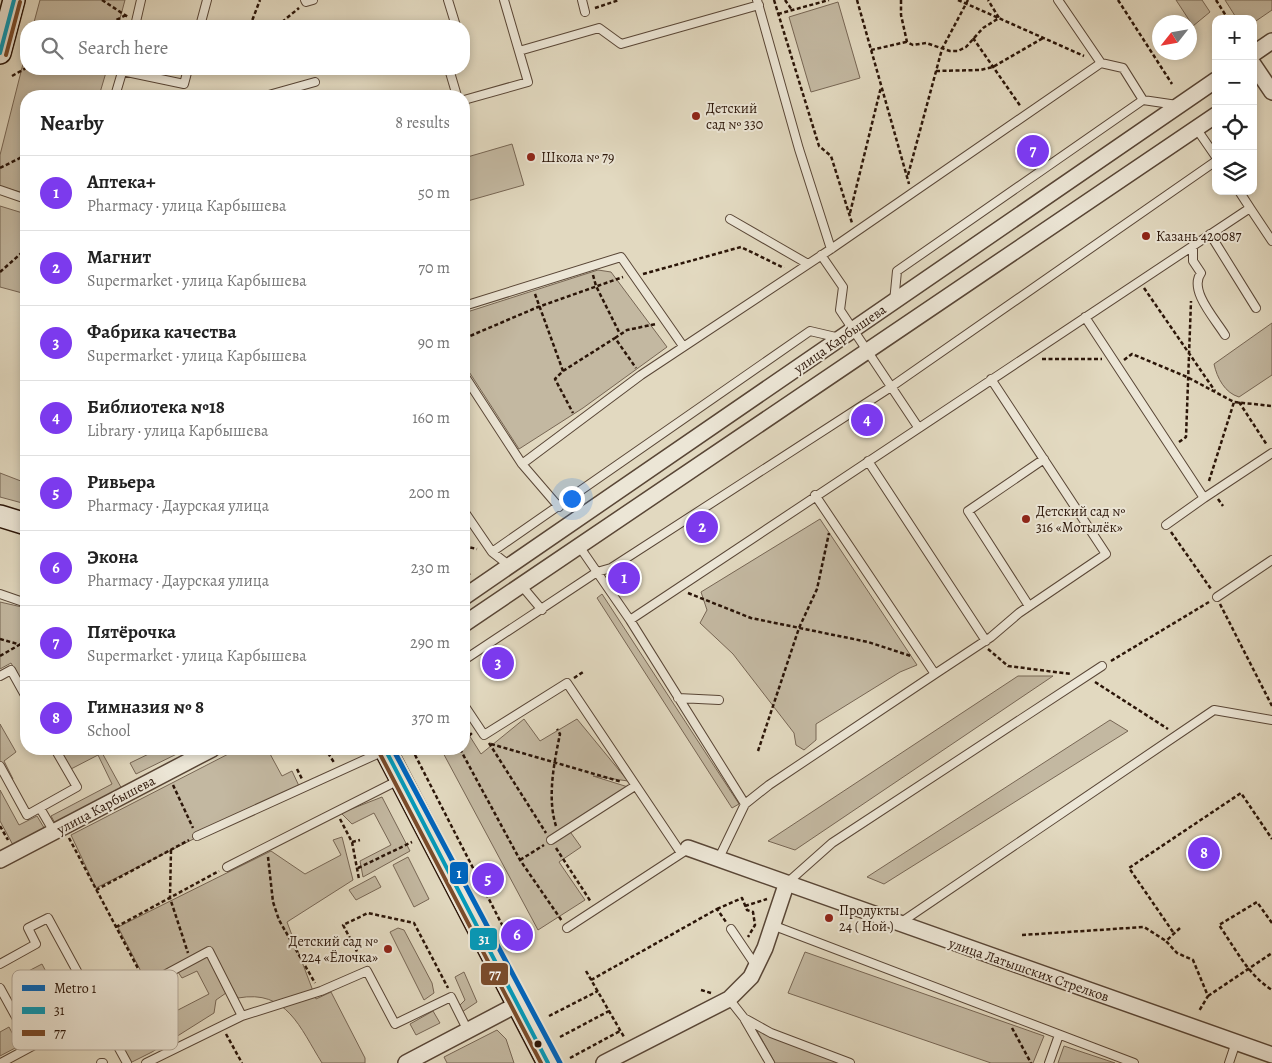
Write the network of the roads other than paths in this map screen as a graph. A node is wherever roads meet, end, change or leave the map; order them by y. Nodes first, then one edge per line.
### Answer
1 (14, 0) edge
2 (141, 0) edge
3 (207, 0) edge
4 (448, 0) edge
5 (504, 0) edge
6 (582, 0) edge
7 (1058, 0) edge
8 (758, 3) edge
9 (585, 12) road end
10 (137, 20) edge
11 (202, 20) edge
12 (454, 20) edge
13 (1272, 42) edge
14 (519, 51) junction
15 (1257, 51) edge
16 (0, 53) edge
17 (1101, 64) junction
18 (1257, 70) edge
19 (121, 75) edge
20 (145, 75) edge
21 (186, 75) edge
22 (451, 75) edge
23 (315, 82) dead end
24 (1212, 83) edge
25 (1266, 85) edge
26 (116, 90) edge
27 (287, 90) edge
28 (455, 90) edge
29 (470, 98) edge
30 (1143, 100) junction
31 (1179, 106) junction
32 (1212, 118) edge
33 (1196, 128) junction
34 (1212, 151) edge
35 (1212, 165) edge
36 (0, 190) edge
37 (1242, 195) edge
38 (20, 197) edge
39 (1250, 208) junction
40 (730, 219) dead end
41 (1210, 234) junction
42 (1272, 241) edge
43 (1193, 245) junction
44 (831, 249) junction
45 (821, 255) junction
46 (808, 264) junction
47 (894, 302) junction
48 (470, 304) edge
49 (1256, 308) dead end
50 (1085, 317) junction
51 (847, 334) junction
52 (1226, 335) dead end
53 (683, 346) junction
54 (867, 351) junction
55 (991, 379) junction
56 (470, 384) edge
57 (891, 387) junction
58 (918, 427) junction
59 (1272, 452) edge
60 (1044, 459) junction
61 (868, 461) junction
62 (522, 464) junction
63 (816, 495) junction
64 (1204, 498) junction
65 (559, 507) junction
66 (0, 516) edge
67 (470, 520) edge
68 (20, 522) edge
69 (1166, 525) road end
70 (579, 546) junction
71 (492, 552) junction
72 (1272, 560) edge
73 (510, 566) junction
74 (597, 572) junction
75 (521, 585) junction
76 (470, 593) edge
77 (0, 594) edge
78 (1217, 597) road end
79 (20, 601) edge
80 (1029, 606) junction
81 (542, 610) junction
82 (470, 620) edge
83 (630, 620) junction
84 (986, 641) junction
85 (470, 656) edge
86 (1102, 666) road end
87 (935, 674) junction
88 (0, 676) edge
89 (20, 686) edge
90 (678, 698) junction
91 (719, 700) dead end
92 (470, 714) edge
93 (1272, 720) edge
94 (58, 755) edge
95 (201, 755) edge
96 (375, 755) edge
97 (389, 755) edge
98 (0, 766) edge
99 (401, 779) junction
100 (635, 786) junction
101 (746, 804) junction
102 (40, 808) junction
103 (58, 830) junction
104 (197, 836) road end
105 (551, 840) road end
106 (685, 851) junction
107 (0, 860) edge
108 (718, 860) junction
109 (227, 867) road end
110 (784, 891) junction
111 (899, 924) junction
112 (772, 925) junction
113 (567, 928) road end
114 (731, 929) road end
115 (0, 964) edge
116 (756, 966) junction
117 (76, 970) edge
118 (172, 970) edge
119 (0, 988) edge
120 (729, 999) junction
121 (518, 1004) junction
122 (12, 1010) edge
123 (242, 1016) junction
124 (744, 1018) junction
125 (468, 1031) junction
126 (1059, 1035) junction
127 (1236, 1042) junction
128 (178, 1047) edge
129 (25, 1050) edge
130 (120, 1050) edge
131 (173, 1050) edge
132 (1272, 1055) edge
133 (1, 1063) edge
134 (127, 1063) edge
135 (146, 1063) edge
136 (406, 1063) edge
137 (548, 1063) edge
138 (604, 1063) edge
139 (770, 1063) edge
140 (850, 1063) edge
141 (1049, 1063) edge
142 (1134, 1063) edge
143 (1228, 1063) edge

1 - 16 street
2 - 10 lane
3 - 11 lane
4 - 12 lane
5 - 14 lane
6 - 9 lane
7 - 17 lane
8 - 14 lane
8 - 44 lane
13 - 15 street
14 - 29 lane
17 - 30 lane
17 - 44 lane
18 - 25 street
19 - 26 lane
20 - 21 lane
22 - 28 lane
23 - 27 lane
24 - 31 street, улица Карбышева
30 - 31 lane
30 - 47 lane
31 - 47 street, улица Карбышева
32 - 33 street, улица Карбышева
33 - 34 lane
33 - 54 street, улица Карбышева
35 - 57 lane
36 - 38 lane
37 - 39 lane
39 - 41 lane
39 - 42 lane
40 - 46 lane
41 - 43 lane
41 - 49 lane
43 - 50 lane
43 - 52 lane
44 - 45 lane
45 - 46 lane
45 - 51 lane
46 - 53 lane
47 - 51 street, улица Карбышева
48 - 53 lane
50 - 55 lane
50 - 64 lane
51 - 54 lane
51 - 65 lane
51 - 73 street, улица Карбышева
53 - 62 lane
54 - 57 lane
54 - 70 street, улица Карбышева
55 - 58 lane
55 - 60 lane
56 - 62 lane
57 - 58 lane
57 - 74 lane
58 - 61 lane
59 - 64 lane
60 - 80 lane
60 - 80 lane
61 - 63 lane
61 - 84 lane
62 - 65 lane
63 - 83 lane
63 - 87 lane
64 - 69 lane
65 - 71 lane
66 - 68 street
67 - 71 lane
70 - 74 lane
70 - 75 street, улица Карбышева
71 - 73 lane
72 - 78 lane
73 - 76 street, улица Карбышева
74 - 81 lane
74 - 83 lane
75 - 81 lane
75 - 82 street, улица Карбышева
77 - 79 lane
80 - 84 lane
81 - 85 lane
83 - 90 lane
84 - 87 lane
86 - 110 lane
87 - 101 lane
88 - 89 lane
90 - 91 lane
90 - 101 lane
92 - 100 lane
93 - 111 lane
94 - 102 lane
95 - 103 street, улица Карбышева
96 - 104 lane
97 - 99 street
98 - 102 lane
99 - 109 lane
99 - 121 street
100 - 105 lane
100 - 106 lane
101 - 108 lane
102 - 103 lane
103 - 107 street, улица Карбышева
106 - 108 street, улица Латышских Стрелков
106 - 113 lane
108 - 110 street, улица Латышских Стрелков
110 - 111 street, улица Латышских Стрелков
110 - 112 street
111 - 127 street, улица Латышских Стрелков
112 - 116 street
112 - 126 lane
114 - 116 lane
115 - 117 lane
116 - 120 street
118 - 123 lane
119 - 122 lane
120 - 124 lane
120 - 138 street
121 - 125 street
121 - 137 street
123 - 125 lane
123 - 128 lane
124 - 139 lane
124 - 140 lane
125 - 136 street
126 - 141 lane
126 - 142 lane
127 - 132 street, улица Латышских Стрелков
127 - 143 lane
129 - 133 lane
130 - 134 lane
131 - 135 lane

